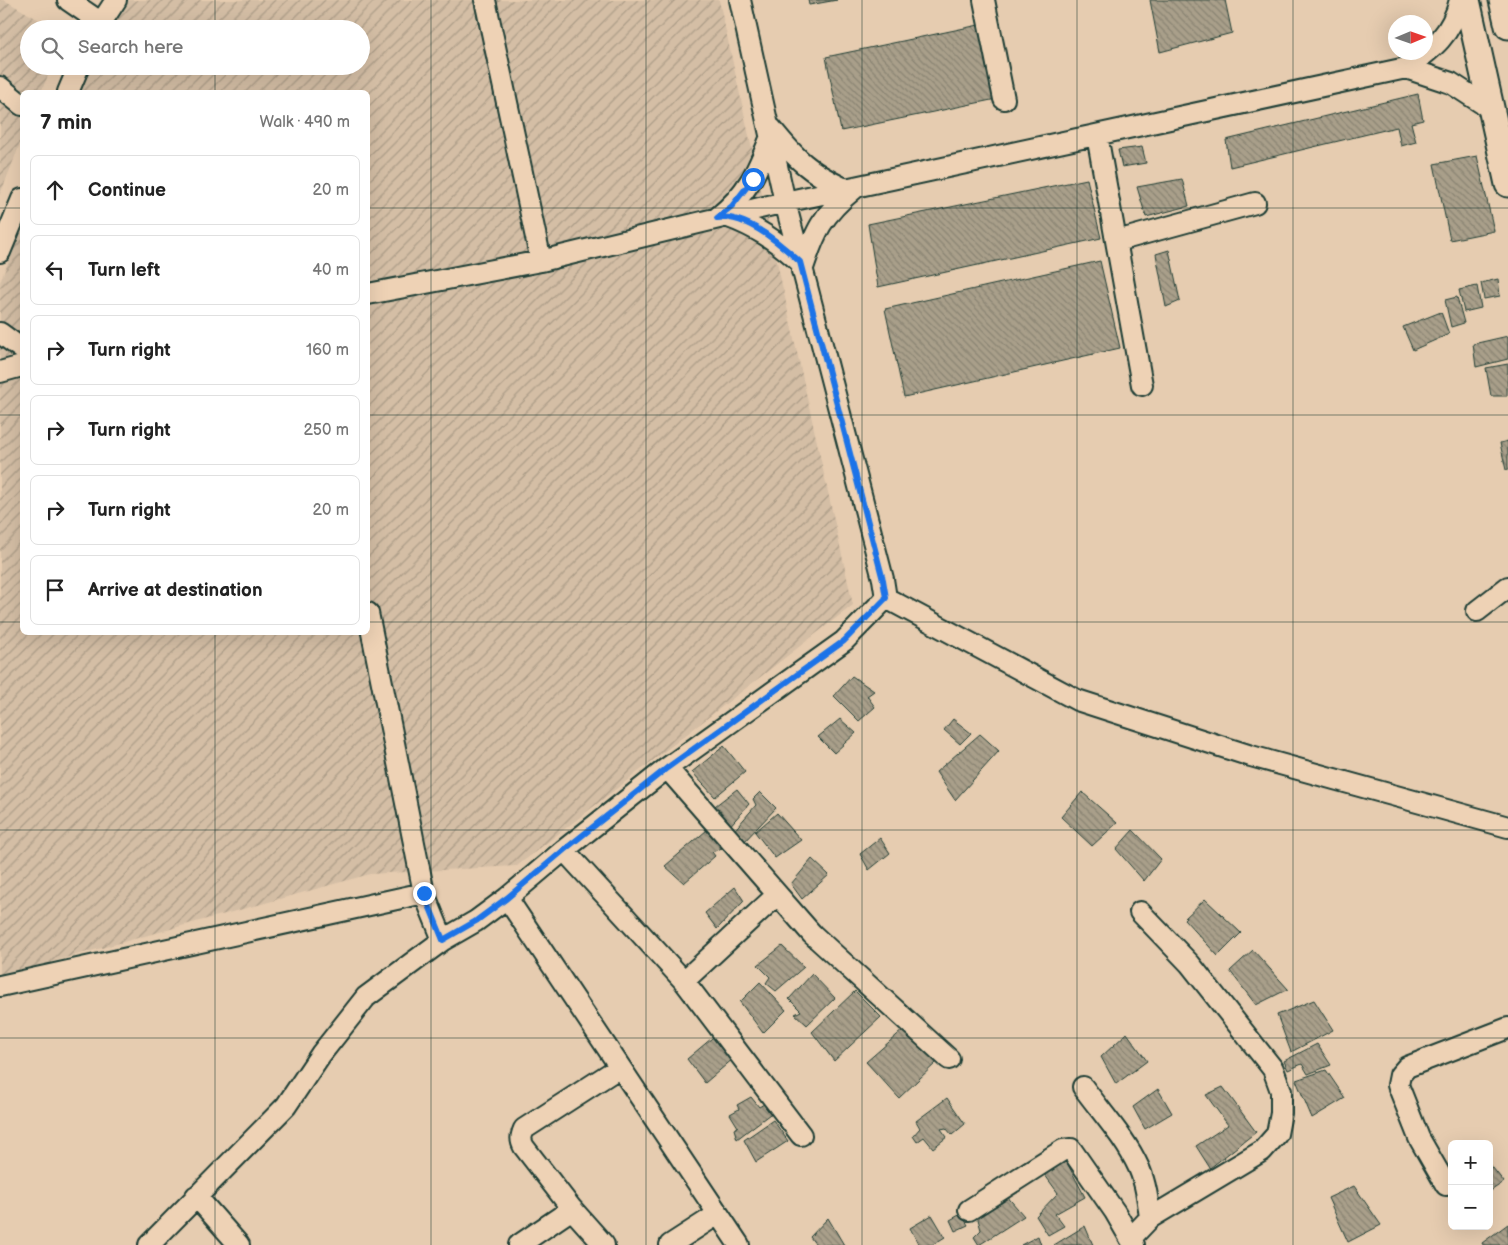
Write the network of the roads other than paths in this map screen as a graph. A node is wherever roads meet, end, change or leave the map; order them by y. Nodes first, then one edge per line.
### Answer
1 (68, 0) edge
2 (116, 0) edge
3 (485, 0) edge
4 (740, 0) edge
5 (984, 0) edge
6 (1460, 0) edge
7 (1467, 0) edge
8 (1502, 0) edge
9 (93, 20) edge
10 (102, 20) edge
11 (1508, 26) edge
12 (1406, 68) junction
13 (75, 75) edge
14 (0, 87) edge
15 (69, 90) edge
16 (1004, 99) dead end
17 (20, 103) edge
18 (1491, 109) junction
19 (769, 130) junction
20 (1097, 135) junction
21 (1508, 184) edge
22 (851, 188) junction
23 (785, 202) junction
24 (1254, 203) dead end
25 (20, 204) edge
26 (722, 217) junction
27 (1117, 240) junction
28 (0, 252) edge
29 (541, 261) junction
30 (801, 266) junction
31 (370, 294) edge
32 (0, 333) edge
33 (20, 348) edge
34 (20, 367) edge
35 (0, 372) edge
36 (1142, 385) dead end
37 (1508, 588) edge
38 (886, 598) junction
39 (1477, 611) dead end
40 (370, 623) edge
41 (667, 768) junction
42 (1508, 827) edge
43 (564, 850) junction
44 (424, 893) junction
45 (777, 895) junction
46 (507, 898) junction
47 (1140, 912) dead end
48 (443, 940) junction
49 (684, 981) junction
50 (0, 986) edge
51 (1508, 1028) edge
52 (949, 1059) dead end
53 (620, 1067) junction
54 (1083, 1088) dead end
55 (801, 1135) dead end
56 (1446, 1185) dead end
57 (196, 1196) junction
58 (572, 1208) junction
59 (969, 1210) dead end
60 (718, 1214) junction
61 (1150, 1218) junction
62 (1133, 1241) edge
63 (149, 1245) edge
64 (238, 1245) edge
65 (519, 1245) edge
66 (604, 1245) edge
67 (670, 1245) edge
68 (738, 1245) edge

1 - 9 street
2 - 10 street
3 - 29 street
4 - 19 street
5 - 16 street
6 - 12 street
7 - 18 main road
8 - 11 main road
12 - 18 street
12 - 20 street
13 - 15 street
14 - 17 street
18 - 21 main road
19 - 22 street
19 - 23 street
19 - 26 street
20 - 22 street
20 - 27 street
22 - 23 street
22 - 30 street
23 - 26 street
23 - 30 street
24 - 27 street
25 - 28 street
26 - 29 street
26 - 30 street
27 - 36 street
29 - 31 street
30 - 38 street
32 - 33 street
34 - 35 street
37 - 39 street
38 - 41 street
38 - 42 street
40 - 44 street
41 - 43 street
41 - 45 street
43 - 46 street
43 - 49 street
44 - 48 street
44 - 50 street
45 - 49 street
45 - 52 street
46 - 48 street
46 - 53 street
47 - 61 street
48 - 57 street
49 - 55 street
51 - 56 street
53 - 58 street
53 - 60 street
54 - 61 street
57 - 63 street
57 - 64 street
58 - 65 street
58 - 66 street
59 - 62 street
60 - 67 street
60 - 68 street
61 - 62 street

